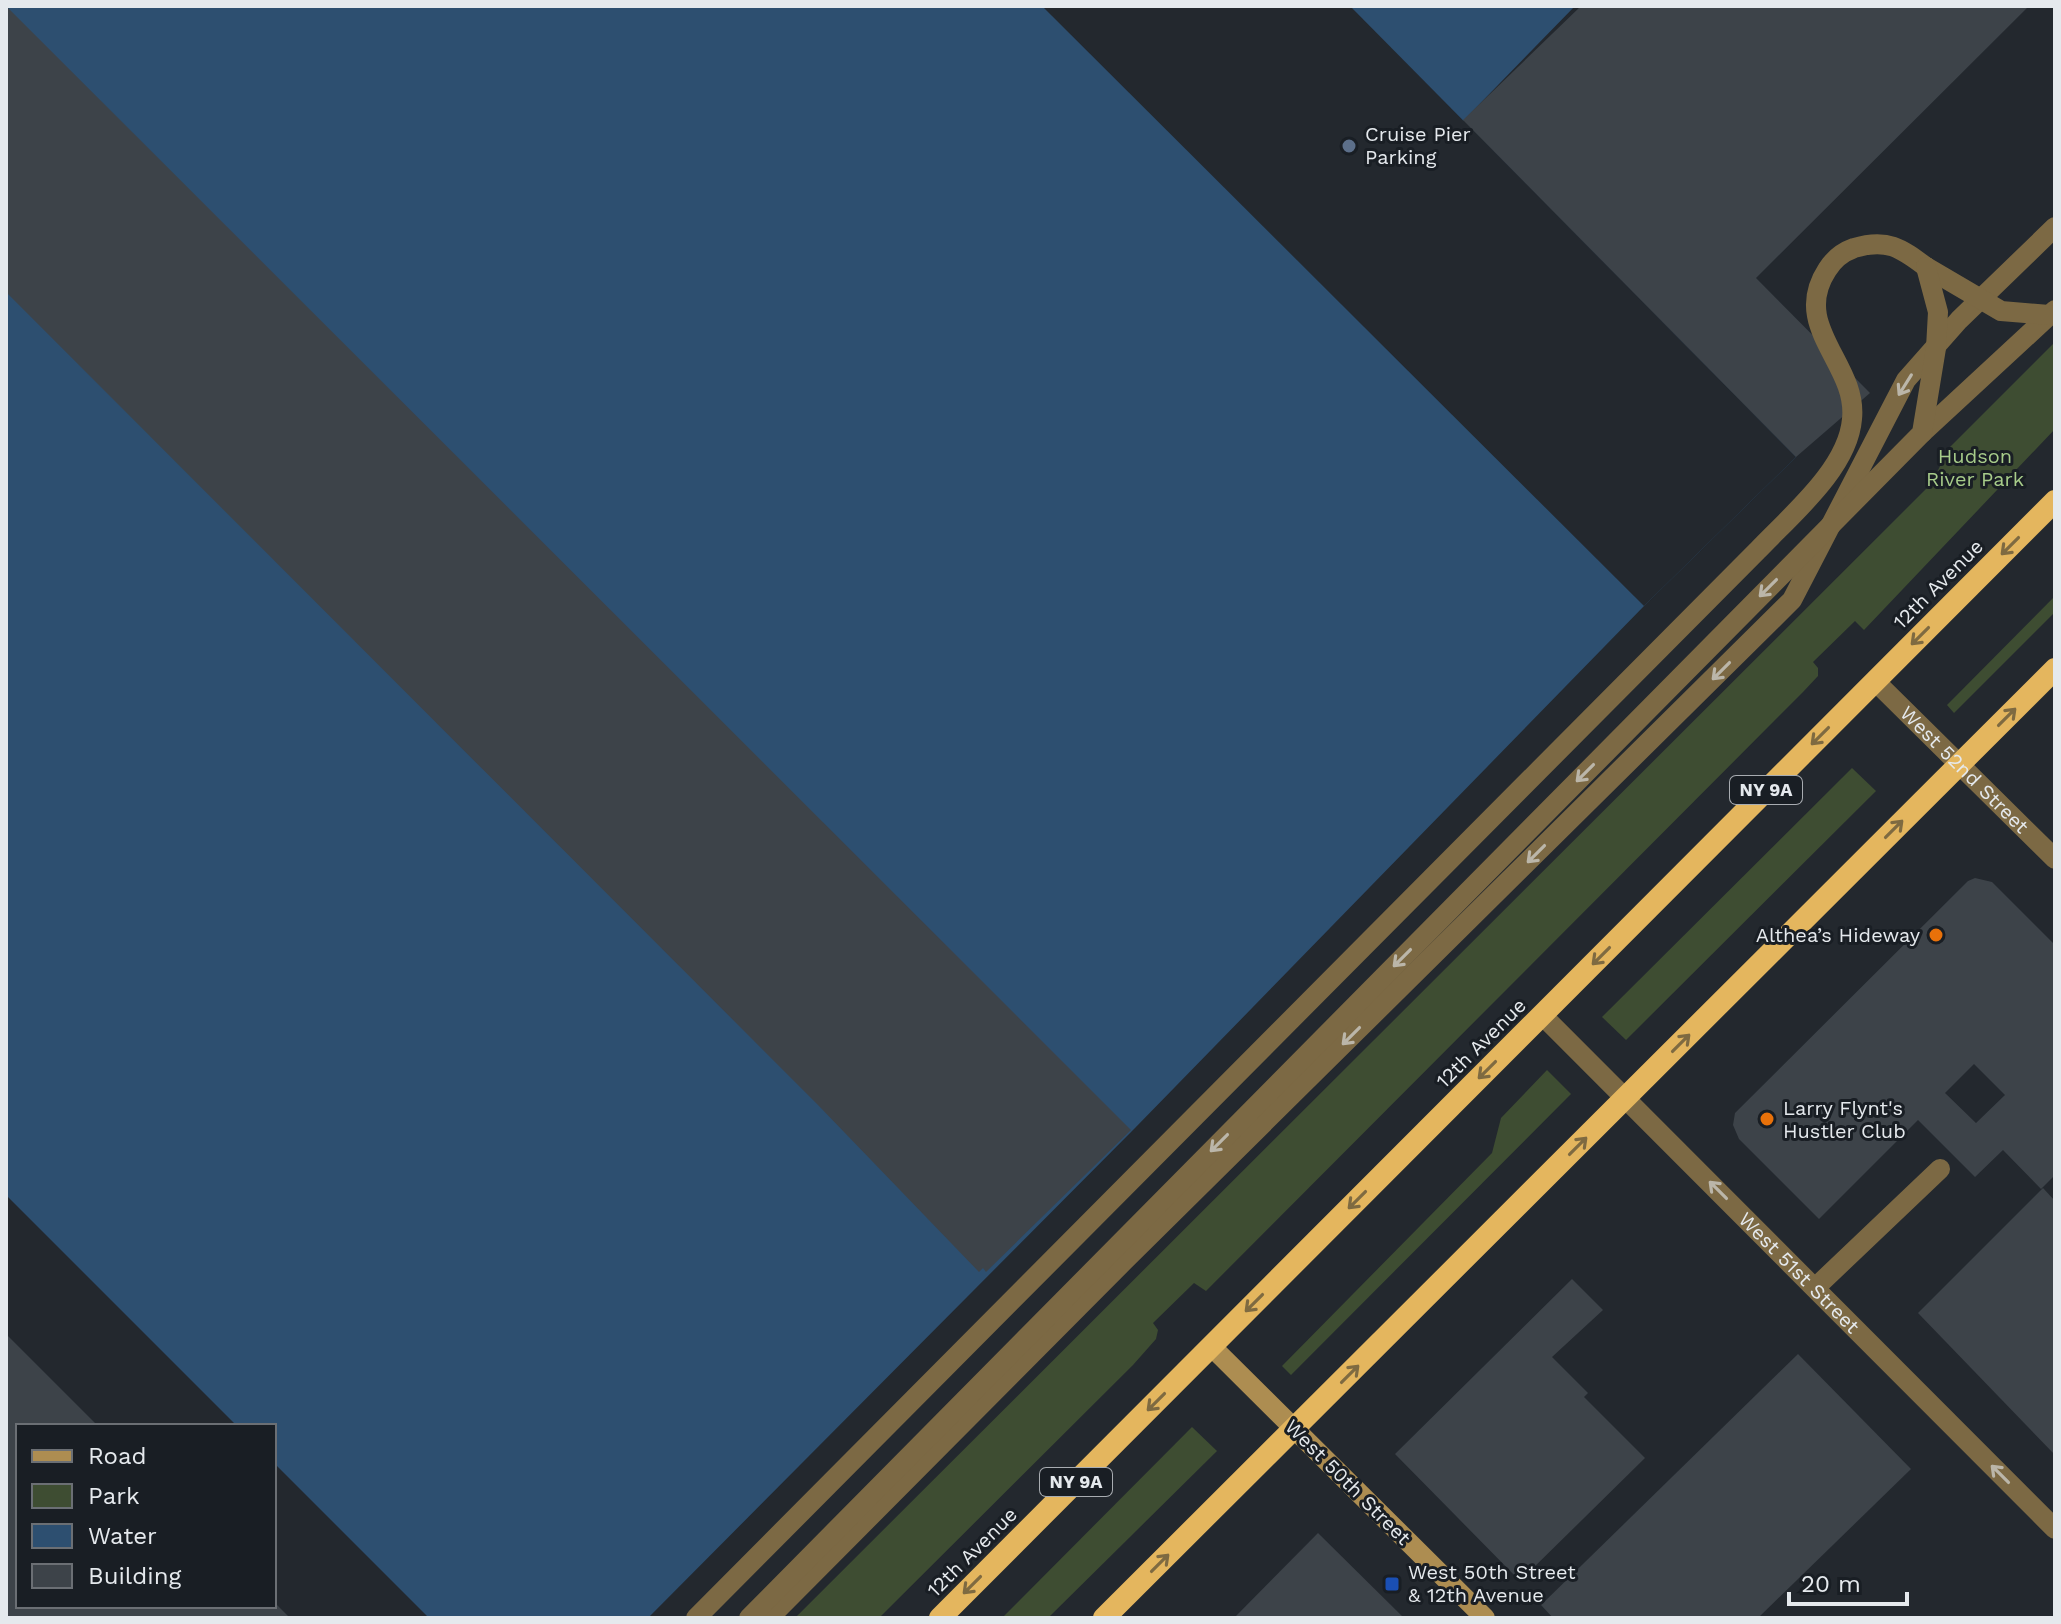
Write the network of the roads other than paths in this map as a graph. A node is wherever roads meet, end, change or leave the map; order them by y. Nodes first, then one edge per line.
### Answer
1 (2055, 227) edge
2 (1926, 267) junction
3 (2052, 312) edge
4 (1922, 433) junction
5 (2055, 501) edge
6 (2055, 669) edge
7 (1875, 681) junction
8 (1959, 764) junction
9 (2055, 859) edge
10 (1542, 1015) junction
11 (1626, 1098) junction
12 (1940, 1169) dead end
13 (1815, 1288) junction
14 (1211, 1346) junction
15 (1295, 1429) junction
16 (2055, 1529) edge
17 (696, 1618) edge
18 (749, 1618) edge
19 (769, 1618) edge
20 (940, 1618) edge
21 (1104, 1618) edge
22 (1485, 1618) edge

1 -> 19 street
2 - 3 street, bridge
2 - 4 street, bridge
2 - 17 street
3 - 4 street
4 -> 18 street, bridge
5 -> 7 highway, 12th Avenue / NY 9A
8 -> 6 highway
7 - 8 street, West 52nd Street
7 -> 10 highway, 12th Avenue / NY 9A
8 - 9 street, West 52nd Street
11 -> 8 highway
10 - 11 street, West 51st Street
10 -> 14 highway, 12th Avenue / NY 9A
13 -> 11 street, West 51st Street
15 -> 11 highway
12 - 13 street
16 -> 13 street, West 51st Street
14 - 15 main road, West 50th Street
14 -> 20 highway, 12th Avenue / NY 9A
21 -> 15 highway
15 - 22 main road, West 50th Street

